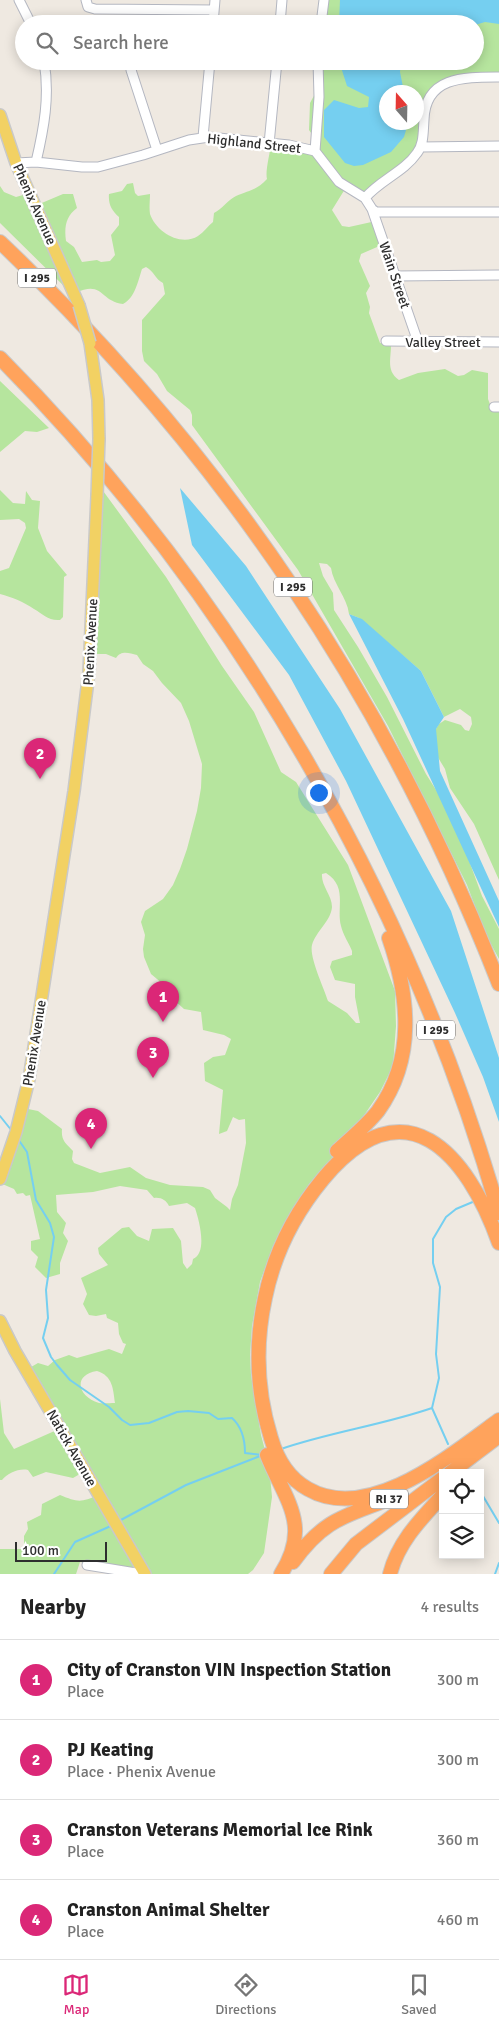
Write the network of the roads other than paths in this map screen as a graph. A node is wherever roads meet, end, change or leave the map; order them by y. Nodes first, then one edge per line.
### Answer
1 (19, 0) edge
2 (86, 0) edge
3 (215, 0) edge
4 (282, 0) edge
5 (324, 0) edge
6 (214, 10) junction
7 (26, 15) edge
8 (214, 15) edge
9 (281, 15) edge
10 (322, 15) edge
11 (46, 70) edge
12 (131, 70) dead end
13 (209, 70) edge
14 (275, 70) edge
15 (318, 70) edge
16 (499, 78) edge
17 (0, 115) edge
18 (203, 137) junction
19 (269, 144) junction
20 (499, 146) edge
21 (422, 147) junction
22 (157, 150) junction
23 (315, 151) junction
24 (16, 162) junction
25 (36, 162) junction
26 (365, 198) junction
27 (372, 209) junction
28 (499, 212) edge
29 (0, 242) edge
30 (499, 275) edge
31 (395, 276) junction
32 (386, 341) dead end
33 (418, 342) junction
34 (499, 342) edge
35 (0, 358) edge
36 (443, 850) junction
37 (356, 854) junction
38 (499, 958) edge
39 (499, 984) edge
40 (0, 1179) edge
41 (499, 1213) edge
42 (499, 1243) edge
43 (0, 1321) edge
44 (499, 1420) edge
45 (499, 1424) edge
46 (499, 1436) edge
47 (499, 1442) edge
48 (268, 1444) junction
49 (276, 1464) junction
50 (455, 1469) edge
51 (469, 1469) edge
52 (439, 1481) edge
53 (439, 1500) edge
54 (87, 1565) dead end
55 (143, 1574) edge
56 (283, 1574) edge
57 (331, 1574) edge
58 (390, 1574) edge

1 - 7 street
2 - 6 street
3 - 6 street
4 - 9 street
5 - 10 street
6 - 8 street
11 - 25 street
12 - 22 street
13 - 18 street
14 - 19 street
15 - 23 street
16 - 21 street
17 - 24 main road, Phenix Avenue
18 - 19 street, Highland Street
18 - 22 street, Highland Street
19 - 23 street, Highland Street
20 - 21 street
21 - 26 street
22 - 25 street, Highland Street
23 - 26 street, Highland Street
24 - 25 street, Highland Street
24 - 40 main road, Phenix Avenue, bridge
26 - 27 street, Highland Street
27 - 28 street
27 - 31 street, Wain Street
29 - 36 highway, I 295
30 - 31 street
31 - 33 street, Wain Street
32 - 33 street, Valley Street
33 - 34 street, Valley Street
35 - 37 highway, I 295
36 - 38 highway
36 - 39 highway, I 295
37 - 41 highway, I 295
37 - 48 highway
42 - 48 highway
43 - 55 main road, Natick Avenue
44 - 49 highway
45 - 56 highway, RI 37
46 - 50 highway
47 - 51 highway
48 - 49 highway
49 - 56 highway
52 - 57 highway, RI 37
53 - 58 highway
54 - 55 street

